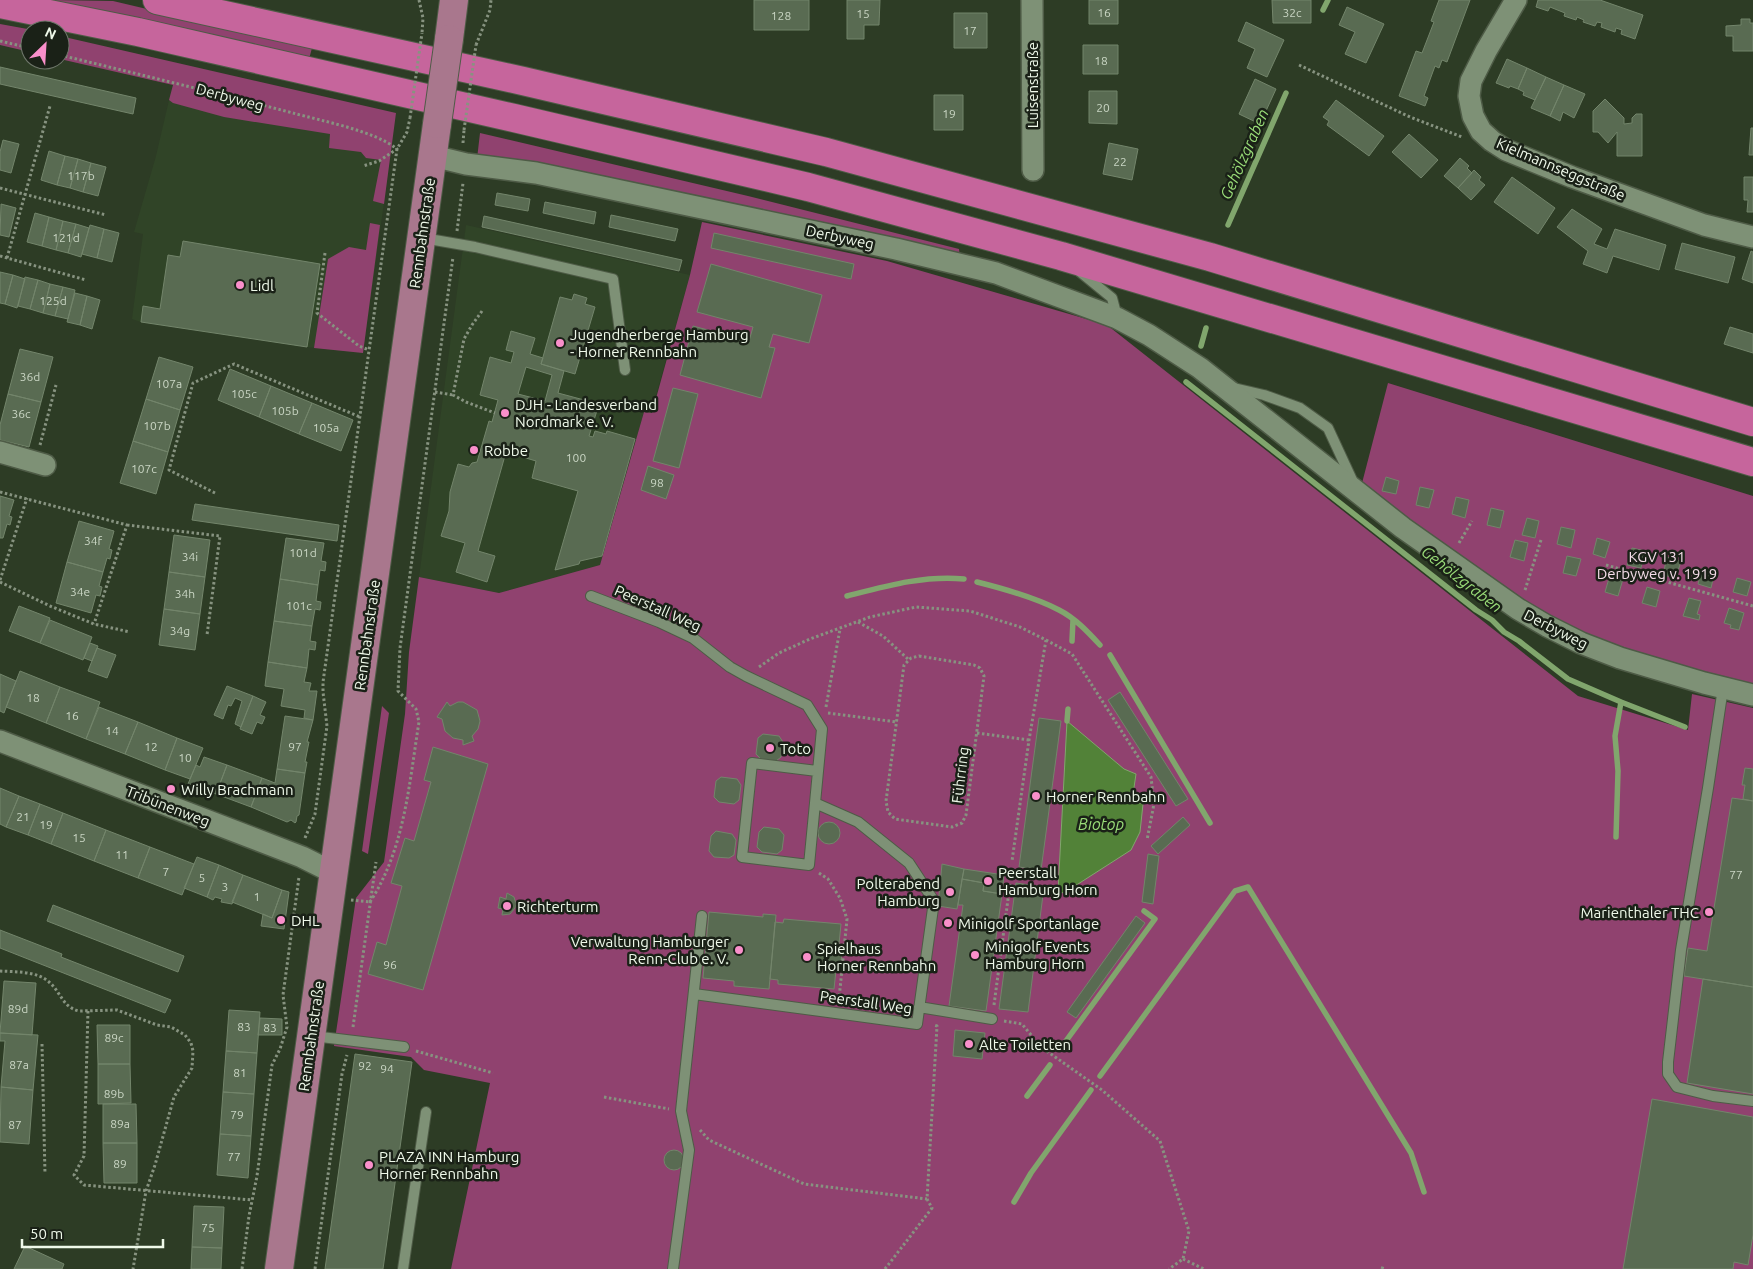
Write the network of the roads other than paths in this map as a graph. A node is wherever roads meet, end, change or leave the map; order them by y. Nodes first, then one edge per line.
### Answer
1 (157, 0) edge
2 (454, 0) edge
3 (1032, 0) edge
4 (1516, 0) edge
5 (0, 4) edge
6 (433, 156) junction
7 (1033, 170) dead end
8 (1753, 237) edge
9 (422, 238) junction
10 (1061, 256) junction
11 (1117, 318) junction
12 (625, 370) dead end
13 (1223, 386) junction
14 (1753, 422) edge
15 (0, 452) edge
16 (1753, 462) edge
17 (40, 463) road end
18 (1359, 494) junction
19 (591, 596) dead end
20 (1722, 688) junction
21 (1753, 695) edge
22 (0, 741) edge
23 (818, 771) junction
24 (816, 803) junction
25 (334, 874) junction
26 (702, 916) dead end
27 (694, 994) junction
28 (919, 1007) junction
29 (992, 1019) road end
30 (311, 1036) junction
31 (404, 1047) road end
32 (1753, 1101) edge
33 (426, 1112) dead end
34 (279, 1269) edge
35 (403, 1269) edge
36 (673, 1269) edge

1 - 14 highway
2 - 6 main road, Rennbahnstraße, bridge
3 - 7 street, Luisenstraße
4 - 8 street, Kielmannseggstraße
5 - 10 highway
6 - 9 main road, Rennbahnstraße
6 - 11 street, Derbyweg
9 - 12 lane
9 - 25 main road, Rennbahnstraße
10 - 11 lane
10 - 16 highway
11 - 13 street, Derbyweg
13 - 18 street, Derbyweg
13 - 18 lane, Derbyweg
15 - 17 street
18 - 20 street, Derbyweg
19 - 23 lane, Peerstall Weg
20 - 21 street, Derbyweg
20 - 32 lane
22 - 25 street, Tribünenweg
23 - 24 lane, Peerstall Weg
23 - 24 lane
24 - 28 lane, Peerstall Weg
25 - 30 main road, Rennbahnstraße
26 - 27 lane
27 - 28 lane, Peerstall Weg
27 - 36 lane
28 - 29 lane
30 - 31 lane
30 - 34 main road, Rennbahnstraße
33 - 35 lane

